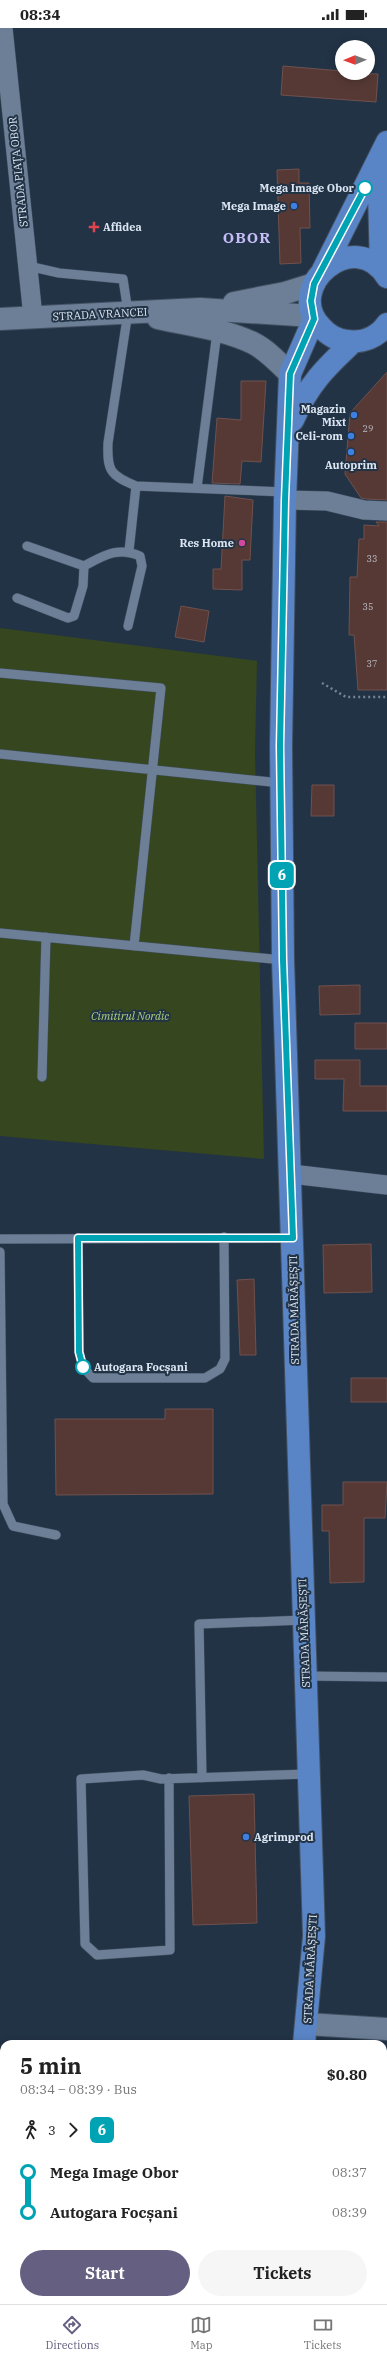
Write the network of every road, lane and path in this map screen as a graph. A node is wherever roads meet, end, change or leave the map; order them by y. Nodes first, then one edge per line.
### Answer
1 (3, 28) edge
2 (384, 146) edge
3 (28, 266) junction
4 (384, 273) edge
5 (318, 277) junction
6 (200, 309) junction
7 (130, 312) junction
8 (33, 317) junction
9 (313, 318) junction
10 (0, 319) edge
11 (387, 324) edge
12 (217, 332) junction
13 (352, 342) junction
14 (290, 374) junction
15 (289, 431) junction
16 (136, 486) junction
17 (197, 488) junction
18 (285, 496) junction
19 (387, 511) edge
20 (27, 546) dead end
21 (130, 551) junction
22 (84, 566) junction
23 (17, 598) dead end
24 (128, 626) dead end
25 (0, 673) edge
26 (322, 683) dead end
27 (387, 697) edge
28 (0, 754) edge
29 (153, 770) junction
30 (281, 783) junction
31 (0, 933) edge
32 (46, 937) junction
33 (134, 946) junction
34 (283, 960) junction
35 (42, 1077) dead end
36 (291, 1174) junction
37 (387, 1185) edge
38 (224, 1237) junction
39 (0, 1238) edge
40 (78, 1238) junction
41 (293, 1238) junction
42 (0, 1252) edge
43 (56, 1535) dead end
44 (304, 1620) junction
45 (305, 1676) junction
46 (387, 1677) edge
47 (308, 1774) junction
48 (169, 1778) junction
49 (202, 1778) junction
50 (387, 2029) edge
51 (306, 2034) edge

1 - 3 street, STRADA PIAȚA OBOR
2 - 4 main road
2 - 5 main road
3 - 7 lane
3 - 8 street, STRADA PIAȚA OBOR
4 - 5 main road
5 - 6 street, STRADA VRANCEI
5 - 9 main road
6 - 7 street, STRADA VRANCEI
6 - 9 street, STRADA VRANCEI
7 - 8 street, STRADA VRANCEI
7 - 12 street
7 - 16 lane
8 - 10 street, STRADA VRANCEI
9 - 13 main road
9 - 14 main road, STRADA MĂRĂȘEȘTI
11 - 13 main road
12 - 14 street
12 - 17 lane
13 - 15 main road, STRADA MĂRĂȘEȘTI
14 - 15 main road, STRADA MĂRĂȘEȘTI
15 - 18 main road, STRADA MĂRĂȘEȘTI
16 - 17 lane
16 - 21 lane
17 - 18 lane
18 - 19 street
18 - 30 main road, STRADA MĂRĂȘEȘTI
20 - 22 lane
21 - 22 lane
21 - 24 lane
22 - 23 lane
25 - 29 lane
26 - 27 path
28 - 29 lane
29 - 30 lane
29 - 33 lane
30 - 34 main road, STRADA MĂRĂȘEȘTI
31 - 32 lane
32 - 33 lane
32 - 35 lane
33 - 34 lane
34 - 36 main road, STRADA MĂRĂȘEȘTI
36 - 37 street
36 - 41 main road, STRADA MĂRĂȘEȘTI
38 - 40 lane
38 - 40 lane
38 - 41 lane
39 - 40 lane
41 - 44 main road, STRADA MĂRĂȘEȘTI
42 - 43 lane
44 - 45 main road, STRADA MĂRĂȘEȘTI
44 - 49 lane
45 - 46 lane
45 - 47 main road, STRADA MĂRĂȘEȘTI
47 - 49 lane
47 - 51 main road, STRADA MĂRĂȘEȘTI
48 - 48 lane
48 - 49 lane
50 - 51 street

